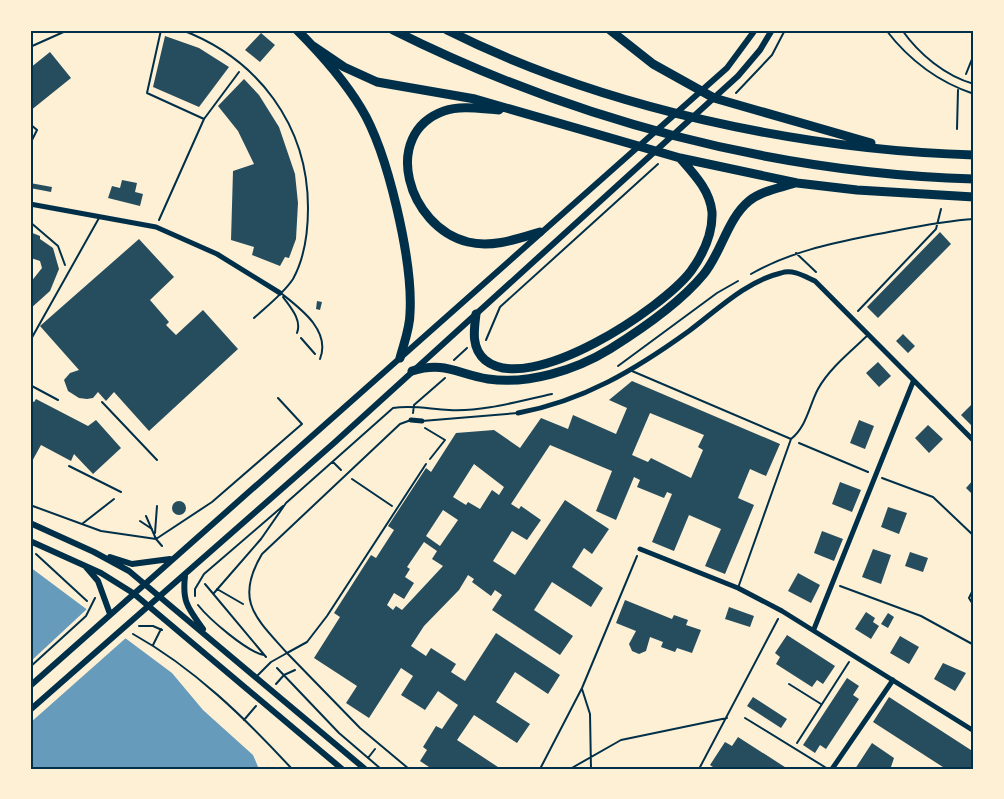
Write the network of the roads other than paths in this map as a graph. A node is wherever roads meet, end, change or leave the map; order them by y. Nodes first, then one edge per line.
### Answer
1 (68, 30) edge
2 (182, 30) edge
3 (297, 30) edge
4 (393, 30) edge
5 (447, 30) edge
6 (610, 30) edge
7 (618, 30) edge
8 (755, 30) edge
9 (772, 30) edge
10 (902, 30) edge
11 (624, 41) junction
12 (313, 46) junction
13 (30, 47) edge
14 (974, 84) edge
15 (513, 111) junction
16 (899, 151) junction
17 (974, 155) edge
18 (680, 158) junction
19 (974, 179) edge
20 (797, 183) junction
21 (974, 197) edge
22 (30, 204) edge
23 (101, 215) junction
24 (540, 232) junction
25 (279, 293) junction
26 (476, 314) junction
27 (254, 318) dead end
28 (297, 333) road end
29 (868, 335) junction
30 (30, 340) edge
31 (400, 358) junction
32 (320, 359) road end
33 (412, 371) junction
34 (632, 371) junction
35 (913, 382) junction
36 (30, 385) edge
37 (58, 400) dead end
38 (518, 413) joint
39 (411, 420) joint
40 (422, 421) joint
41 (791, 439) junction
42 (974, 441) edge
43 (426, 464) road end
44 (30, 524) edge
45 (30, 542) edge
46 (640, 549) road end
47 (94, 552) junction
48 (171, 559) junction
49 (84, 565) junction
50 (185, 575) junction
51 (144, 583) junction
52 (738, 588) junction
53 (133, 593) junction
54 (161, 597) junction
55 (149, 608) junction
56 (110, 614) junction
57 (814, 629) junction
58 (207, 635) junction
59 (287, 653) junction
60 (257, 676) junction
61 (893, 680) junction
62 (30, 686) edge
63 (30, 710) edge
64 (745, 718) dead end
65 (974, 731) edge
66 (342, 769) edge
67 (365, 769) edge
68 (410, 769) edge
69 (830, 769) edge

1 - 13 lane
2 - 25 lane
3 - 12 highway
4 - 19 highway
5 - 16 highway
6 - 11 highway
7 - 11 highway
8 - 24 street
9 - 26 street
10 - 14 lane
11 - 16 highway
12 - 15 highway
12 - 31 highway
15 - 18 highway
15 - 24 highway
16 - 17 highway
18 - 20 highway
18 - 26 highway
20 - 21 highway
20 - 33 highway
22 - 23 street
23 - 25 street
23 - 30 lane
24 - 31 street
25 - 27 lane
25 - 28 lane
25 - 32 lane
26 - 33 street
29 - 34 street
29 - 35 street
29 - 41 lane
31 - 48 street
33 - 50 street
34 - 38 street
34 - 41 lane
35 - 42 street
35 - 57 street
36 - 37 lane
38 - 40 lane
39 - 40 street
39 - 59 lane
41 - 52 lane
43 - 59 lane
44 - 47 street
45 - 49 street
46 - 52 street
47 - 48 street
47 - 51 street
48 - 51 street
49 - 53 street
49 - 56 street
50 - 54 street
50 - 58 street
51 - 53 street
51 - 54 street
52 - 57 street
53 - 55 street
53 - 56 street
54 - 55 street
54 - 58 street
55 - 63 street
55 - 66 street
56 - 62 street
57 - 61 street
58 - 60 street
59 - 60 lane
59 - 68 lane
60 - 67 street
61 - 65 street
61 - 69 street
64 - 69 lane

